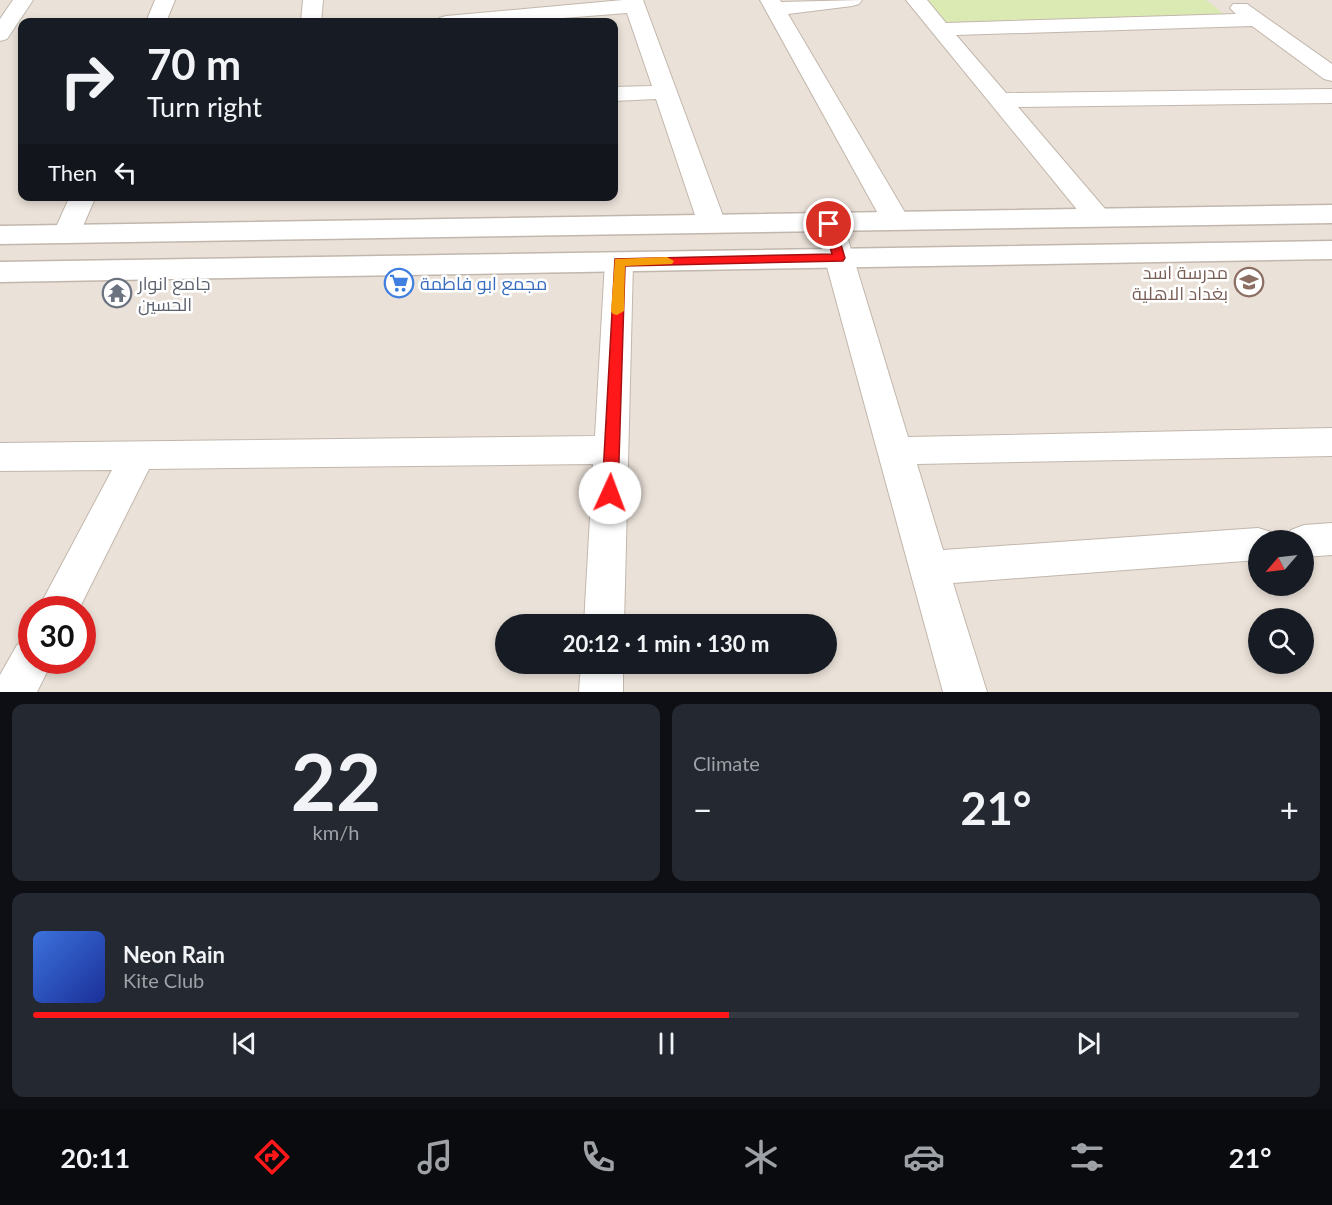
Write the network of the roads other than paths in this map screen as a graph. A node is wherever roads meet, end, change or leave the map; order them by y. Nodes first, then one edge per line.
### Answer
1 (23, 0) edge
2 (165, 0) edge
3 (313, 0) edge
4 (852, 0) edge
5 (916, 0) edge
6 (1228, 0) edge
7 (634, 3) edge
8 (773, 5) edge
9 (158, 18) edge
10 (311, 18) edge
11 (486, 18) edge
12 (1256, 20) junction
13 (941, 29) junction
14 (0, 35) edge
15 (1332, 74) edge
16 (665, 92) junction
17 (618, 94) edge
18 (1332, 96) edge
19 (999, 100) junction
20 (81, 201) edge
21 (1332, 214) edge
22 (1098, 218) junction
23 (896, 221) junction
24 (712, 224) junction
25 (829, 224) junction
26 (67, 234) junction
27 (0, 235) edge
28 (1332, 250) edge
29 (839, 258) junction
30 (619, 262) junction
31 (0, 272) edge
32 (1332, 442) edge
33 (612, 450) junction
34 (895, 451) junction
35 (138, 455) junction
36 (0, 457) edge
37 (1332, 539) edge
38 (1314, 540) edge
39 (1248, 545) edge
40 (929, 568) junction
41 (65, 596) edge
42 (604, 614) edge
43 (24, 674) edge
44 (602, 674) edge
45 (14, 692) edge
46 (601, 692) edge
47 (965, 692) edge

1 - 14 street
2 - 9 street
3 - 10 street
4 - 8 street
5 - 13 street
6 - 12 street
7 - 11 street
7 - 16 street
8 - 23 street
12 - 13 street
12 - 15 street
13 - 19 street
16 - 17 street
16 - 24 street
18 - 19 street
19 - 22 street
20 - 26 street
21 - 22 street
22 - 23 street
23 - 25 street
24 - 25 street
24 - 26 street
25 - 29 street
26 - 27 street
28 - 29 street
29 - 30 street
29 - 34 street
30 - 31 street
30 - 33 street
32 - 34 street
33 - 35 street
33 - 42 street
34 - 40 street
35 - 36 street
35 - 41 street
37 - 38 street
39 - 40 street
40 - 47 street
43 - 45 street
44 - 46 street

